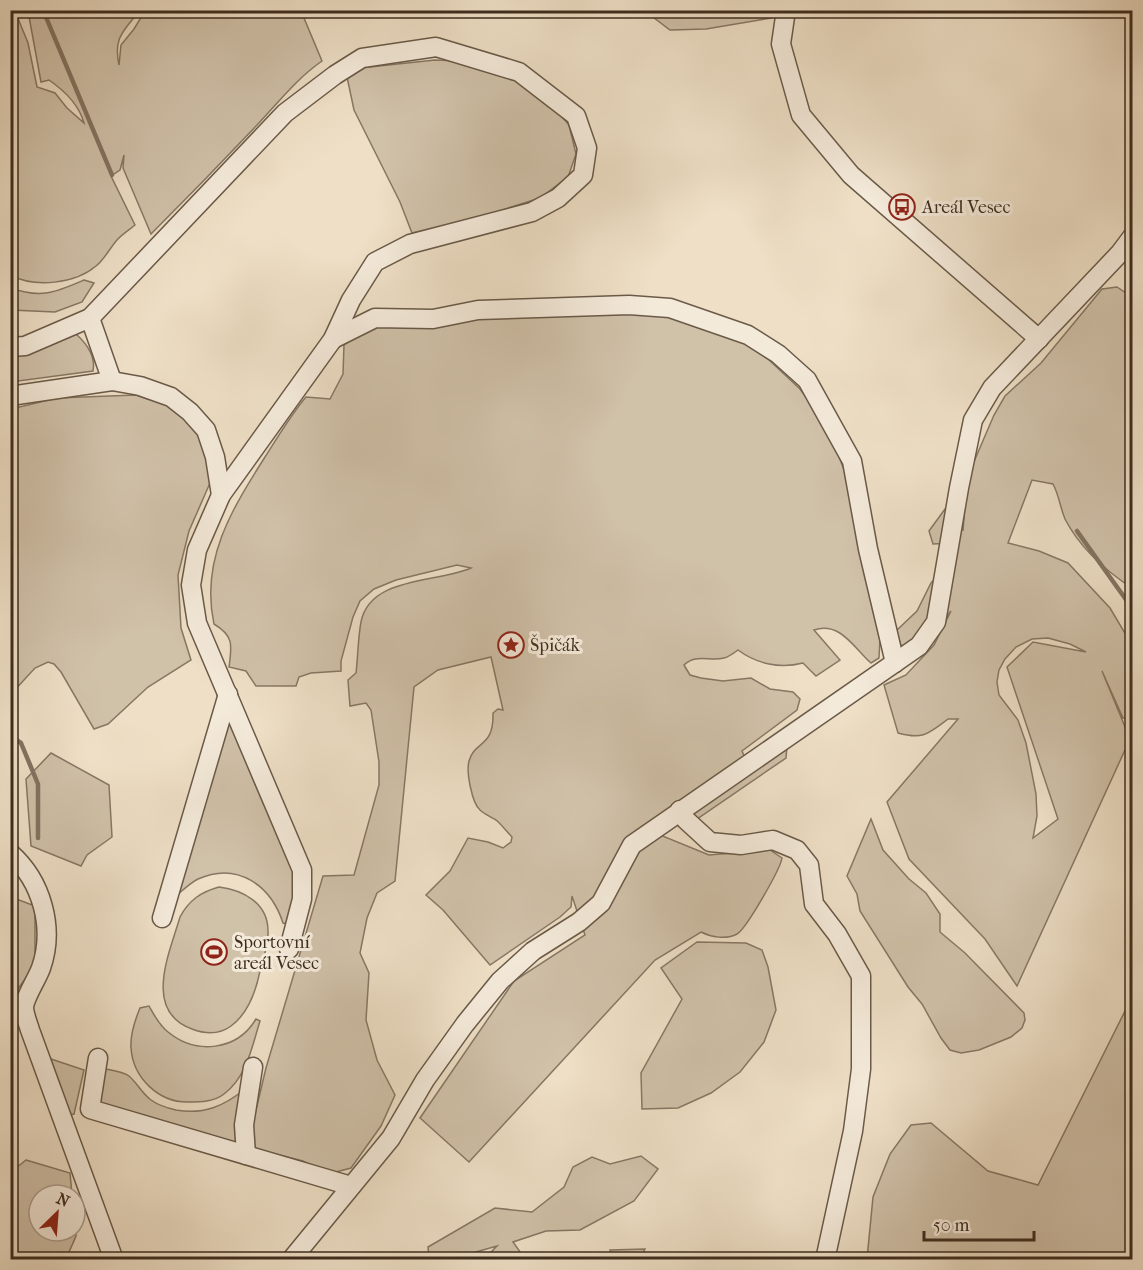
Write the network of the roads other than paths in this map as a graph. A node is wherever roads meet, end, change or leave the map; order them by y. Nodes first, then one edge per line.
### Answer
1 (786, 10) edge
2 (1132, 237) edge
3 (90, 318) junction
4 (333, 339) junction
5 (1039, 339) junction
6 (10, 347) edge
7 (112, 381) junction
8 (10, 396) edge
9 (221, 495) junction
10 (895, 663) junction
11 (228, 694) junction
12 (680, 810) junction
13 (10, 853) edge
14 (162, 918) dead end
15 (289, 949) dead end
16 (17, 1008) edge
17 (98, 1058) dead end
18 (253, 1067) dead end
19 (246, 1155) junction
20 (351, 1186) junction
21 (111, 1259) edge
22 (291, 1260) edge
23 (825, 1260) edge

1 - 5 street
2 - 5 street
3 - 4 street
3 - 6 street
3 - 7 street
4 - 9 street
4 - 10 street
5 - 10 street
7 - 8 street
7 - 9 street
9 - 11 street
10 - 12 street
11 - 14 street
11 - 15 street
12 - 20 street
12 - 23 street
13 - 16 street
16 - 21 street
17 - 19 street
18 - 19 street
19 - 20 street
20 - 22 street

